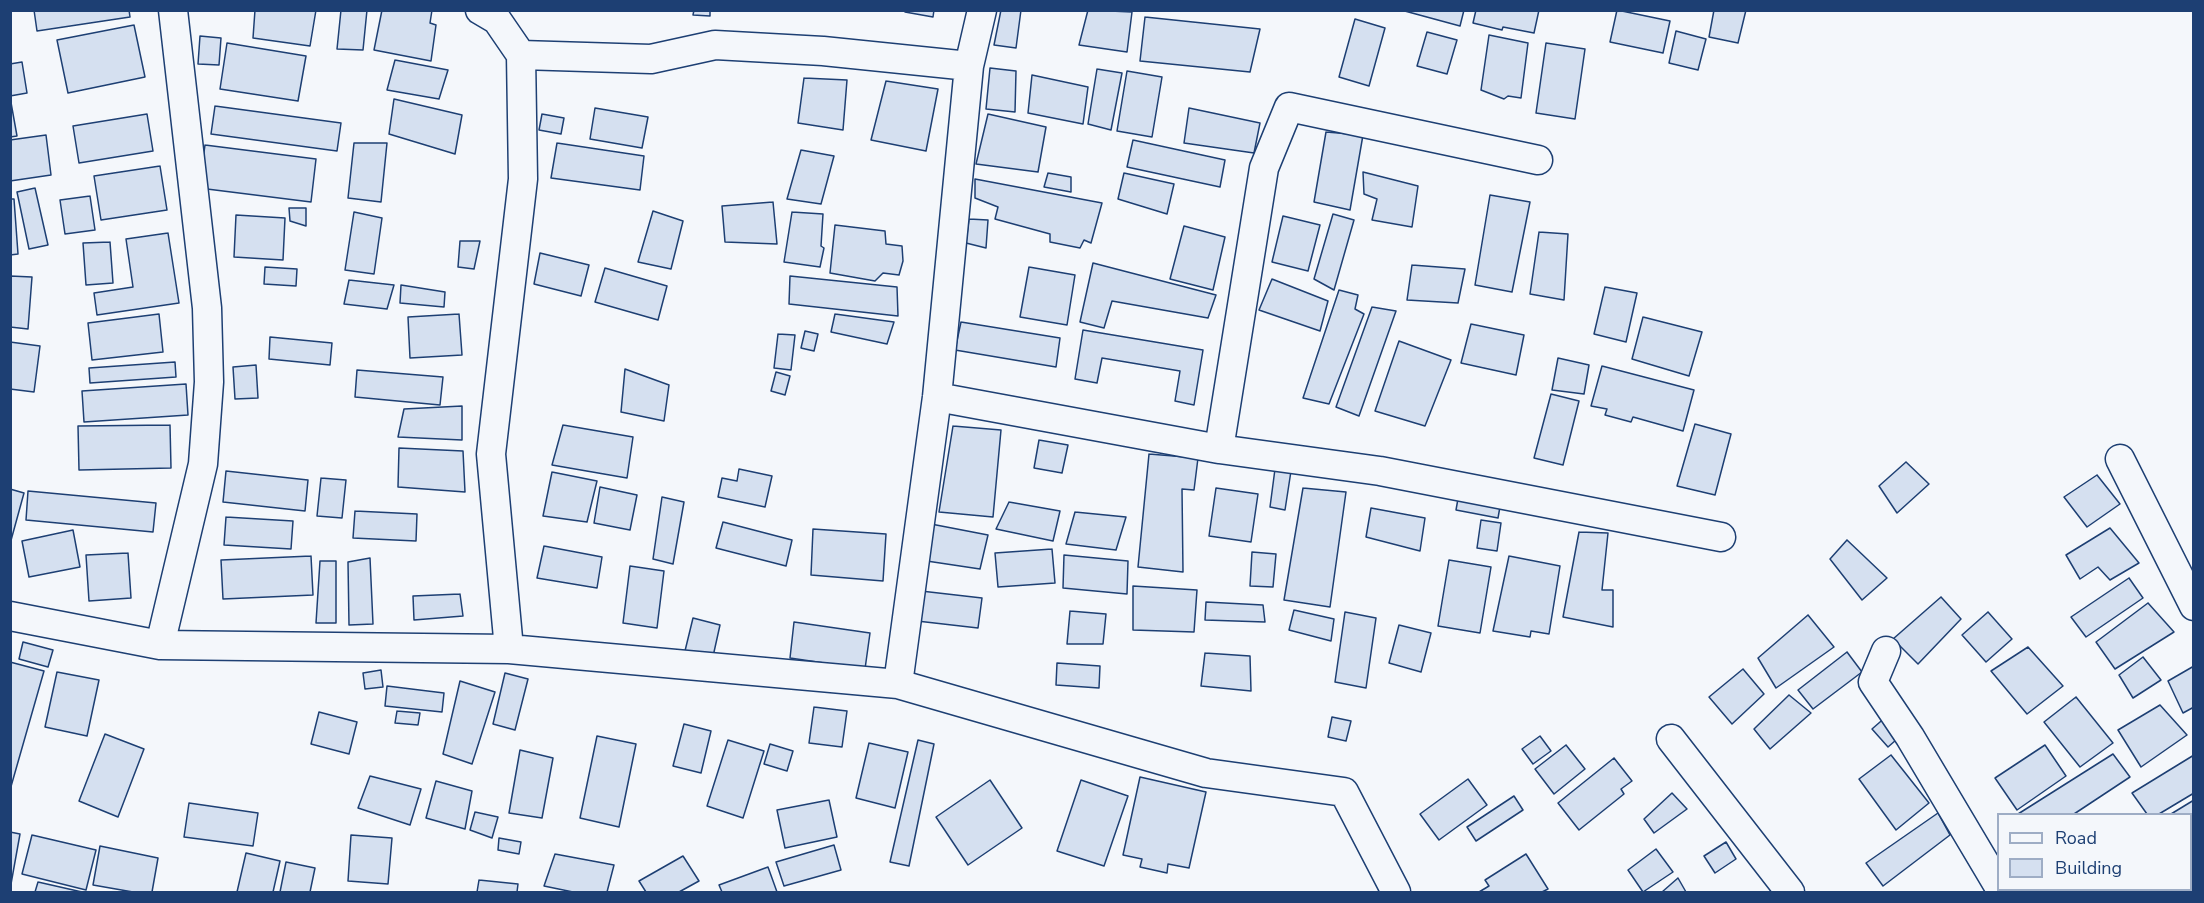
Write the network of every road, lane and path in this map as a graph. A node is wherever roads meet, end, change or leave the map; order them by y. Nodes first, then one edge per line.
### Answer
1 (173, 10) edge
2 (480, 10) edge
3 (982, 10) edge
4 (521, 55) junction
5 (969, 66) junction
6 (1538, 160) dead end
7 (937, 397) junction
8 (1219, 449) junction
9 (2120, 459) dead end
10 (1720, 537) dead end
11 (2193, 606) edge
12 (10, 616) edge
13 (160, 645) junction
14 (509, 649) junction
15 (1886, 651) dead end
16 (898, 684) junction
17 (1671, 739) dead end
18 (1997, 883) edge
19 (1396, 892) edge
20 (1790, 892) edge

1 - 13 street
2 - 4 street
3 - 5 street
4 - 5 street
4 - 14 street
5 - 7 street
6 - 8 street
7 - 8 street
7 - 16 street
8 - 10 street
9 - 11 street
12 - 13 street
13 - 14 street
14 - 16 street
15 - 18 street
16 - 19 street
17 - 20 street

